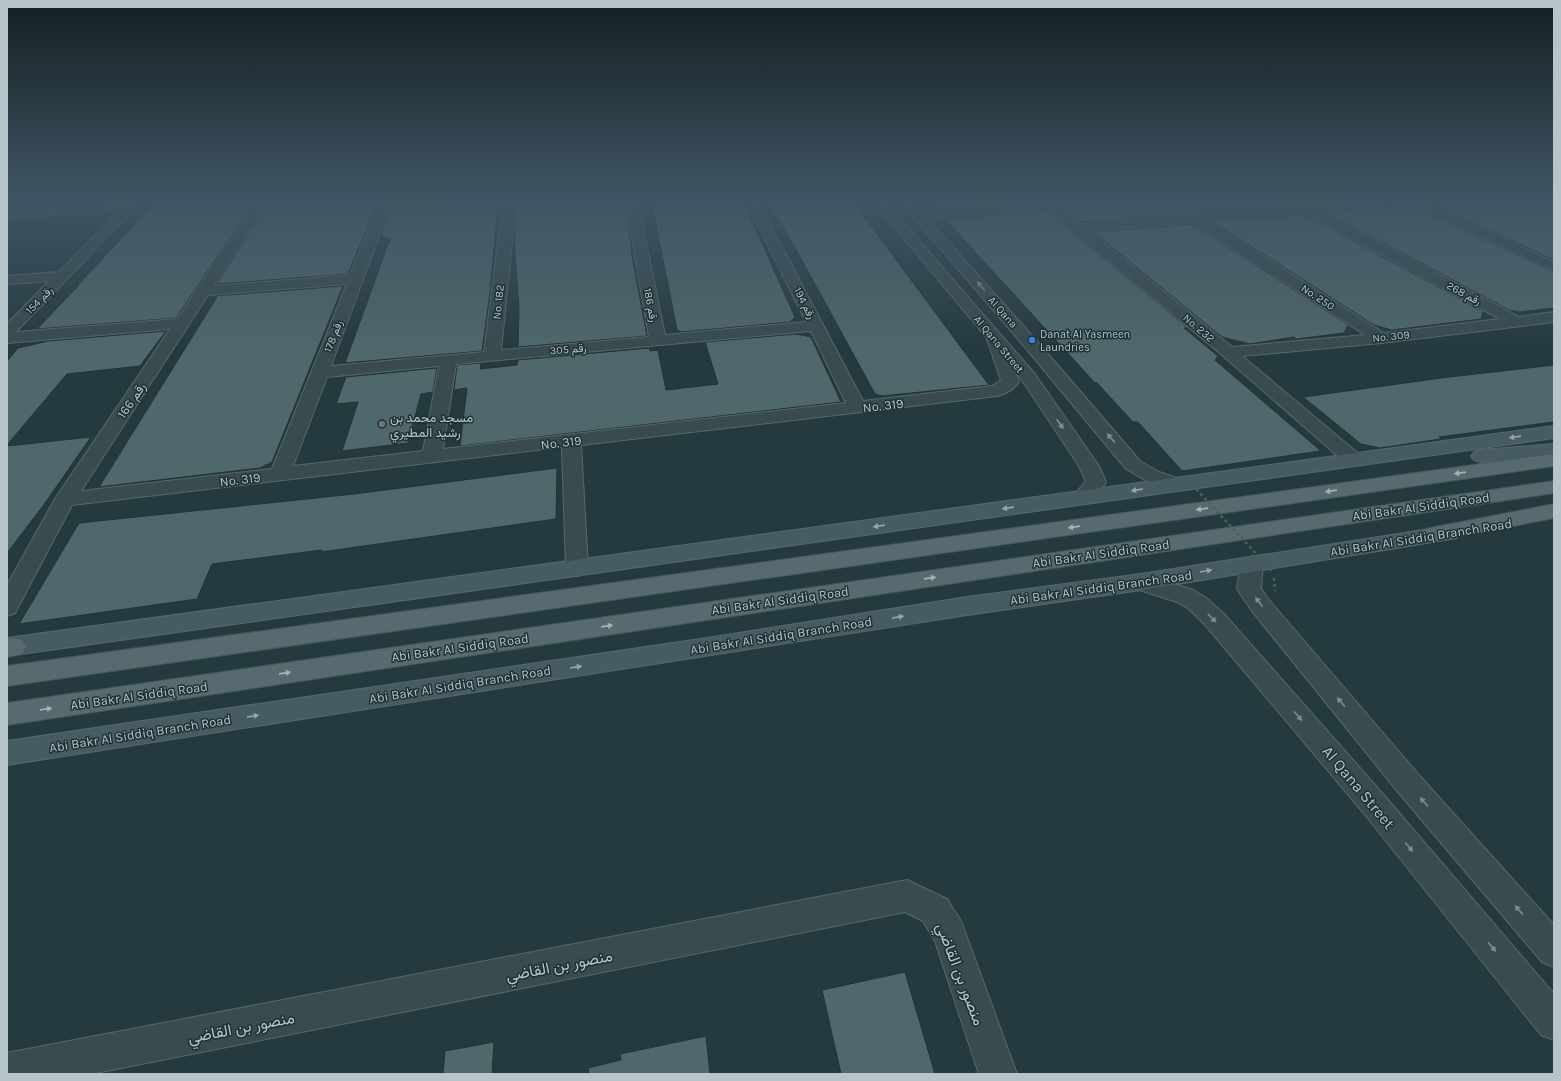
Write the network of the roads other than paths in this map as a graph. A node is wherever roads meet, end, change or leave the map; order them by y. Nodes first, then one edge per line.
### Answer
1 (88, 249) edge
2 (231, 249) edge
3 (367, 249) edge
4 (504, 249) edge
5 (641, 249) edge
6 (777, 249) edge
7 (920, 249) edge
8 (948, 249) edge
9 (1104, 249) edge
10 (1244, 249) edge
11 (1383, 249) edge
12 (1517, 249) edge
13 (1554, 267) edge
14 (62, 276) junction
15 (356, 279) junction
16 (7, 280) edge
17 (203, 291) junction
18 (1554, 317) edge
19 (1517, 322) junction
20 (182, 323) junction
21 (816, 326) junction
22 (7, 333) edge
23 (7, 338) edge
24 (1381, 338) junction
25 (995, 339) junction
26 (658, 340) junction
27 (1030, 343) junction
28 (1228, 352) junction
29 (492, 356) junction
30 (448, 360) junction
31 (320, 372) junction
32 (1028, 377) junction
33 (858, 408) junction
34 (1554, 432) edge
35 (571, 441) junction
36 (1554, 450) edge
37 (432, 457) junction
38 (1354, 459) junction
39 (1554, 460) edge
40 (280, 474) junction
41 (1233, 476) junction
42 (1183, 481) junction
43 (1554, 487) edge
44 (1082, 498) junction
45 (65, 499) junction
46 (1554, 511) edge
47 (1554, 517) edge
48 (1430, 535) junction
49 (577, 568) junction
50 (1262, 568) junction
51 (1142, 582) junction
52 (7, 607) edge
53 (9, 647) edge
54 (7, 676) edge
55 (7, 714) edge
56 (7, 753) edge
57 (1554, 950) edge
58 (1554, 1022) edge
59 (7, 1072) edge
60 (998, 1074) edge

1 - 14 street, رقم 154
2 - 17 street, رقم 166
3 - 15 street, رقم 178
4 - 29 street, No. 182
5 - 26 street, رقم 186
6 - 21 street, رقم 194
7 - 25 street, Al Qana Street
27 -> 8 street, Al Qana
9 - 28 street, No. 232
10 - 24 street, No. 250
11 - 19 street, رقم 268
12 - 13 street
14 - 16 street
14 - 22 street, رقم 154
15 - 17 street
15 - 31 street, رقم 178
17 - 20 street, رقم 166
18 - 19 street, No. 309
19 - 24 street, No. 309
20 - 23 street
20 - 45 street, رقم 166
21 - 26 street, رقم 305
21 - 33 street, رقم 194
24 - 28 street, No. 309
25 - 32 street, Al Qana Street
25 - 33 street, No. 319
26 - 29 street, رقم 305
27 - 32 street
42 -> 27 street, Al Qana
28 - 38 street, No. 232
29 - 30 street, رقم 305
30 - 31 street, رقم 305
30 - 37 street
31 - 40 street, رقم 178
32 -> 44 street, Al Qana Street
33 - 35 street, No. 319
34 -> 38 main road
35 - 37 street, No. 319
35 - 49 street
36 - 41 main road
37 - 40 street, No. 319
38 - 41 main road
39 -> 54 main road
40 - 45 street, No. 319
41 - 42 main road
42 -> 44 main road
55 -> 43 main road, Abi Bakr Al Siddiq Road
44 -> 49 main road
45 - 52 street, رقم 166
46 - 48 main road
47 - 48 main road, Abi Bakr Al Siddiq Branch Road
48 - 50 main road, Abi Bakr Al Siddiq Branch Road
49 - 53 main road
51 -> 50 main road, Abi Bakr Al Siddiq Branch Road
57 -> 50 street
56 -> 51 main road, Abi Bakr Al Siddiq Branch Road
51 -> 58 street, Al Qana Street
59 - 60 street, منصور بن القاضي

